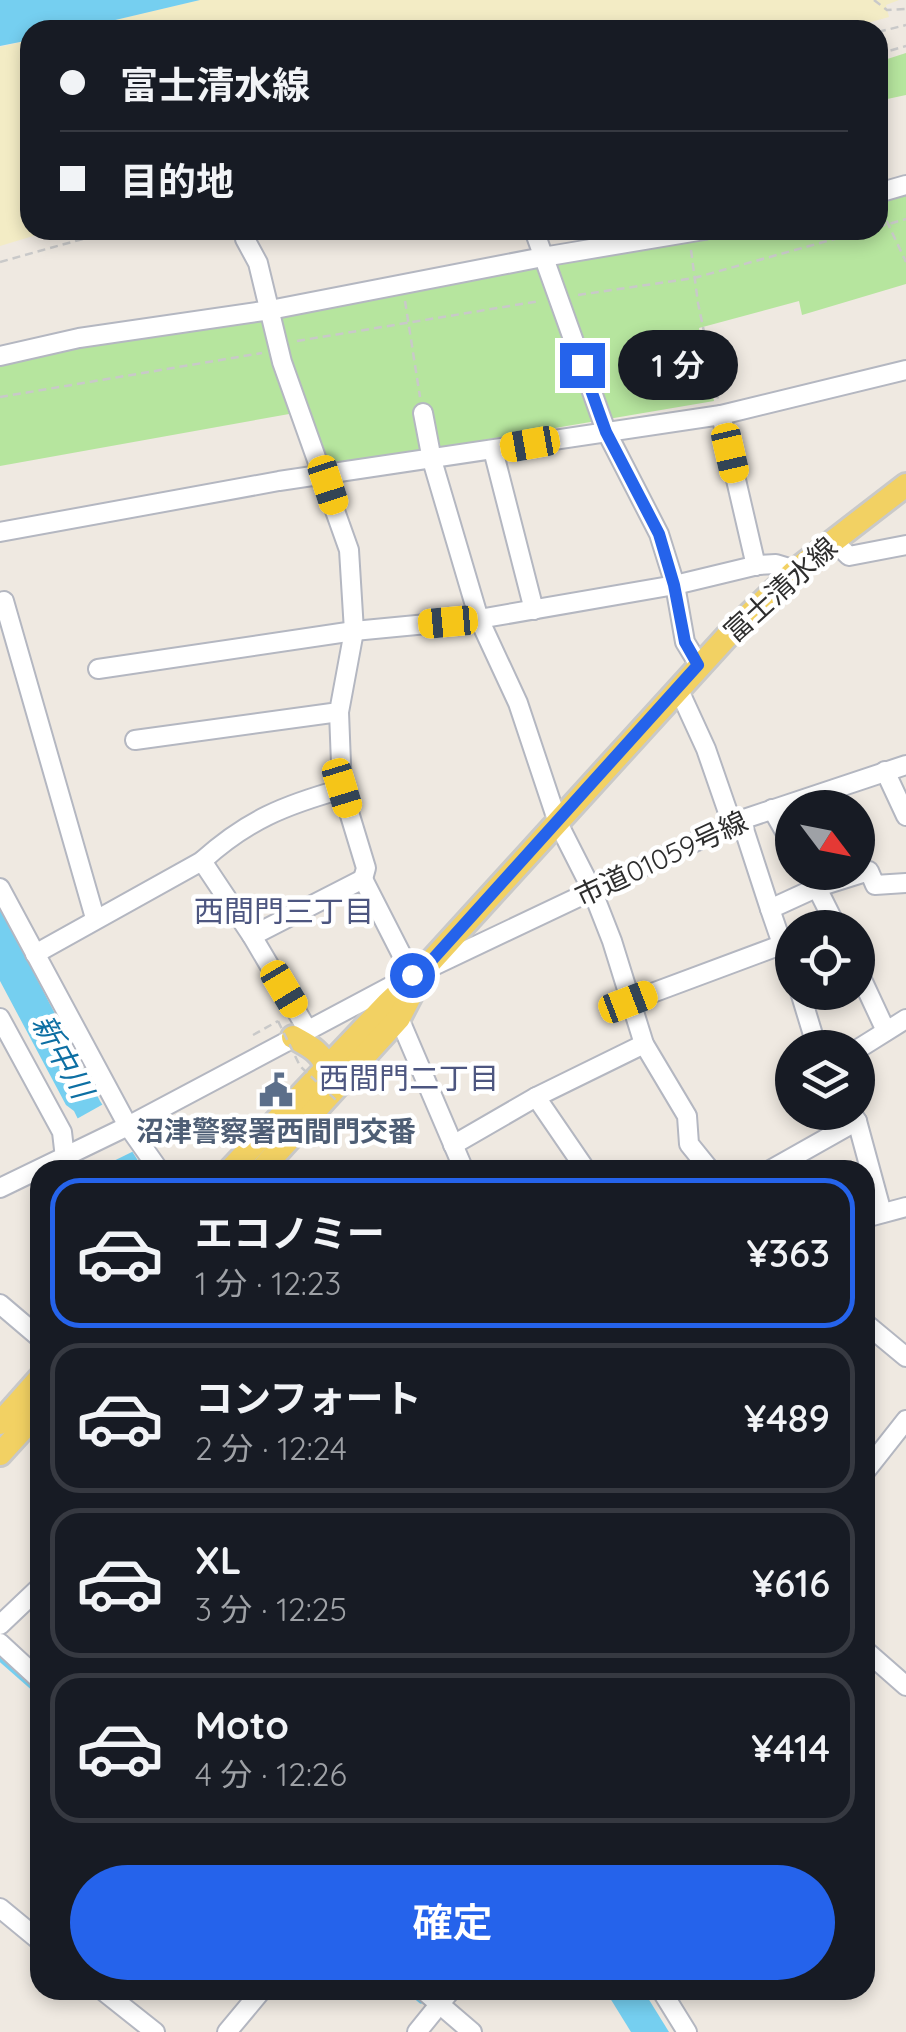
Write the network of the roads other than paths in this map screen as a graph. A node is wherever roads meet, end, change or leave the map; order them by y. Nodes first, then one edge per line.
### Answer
1 (246, 240) edge
2 (537, 240) edge
3 (647, 240) edge
4 (543, 257) junction
5 (270, 310) junction
6 (0, 356) edge
7 (906, 370) edge
8 (423, 413) road end
9 (721, 416) junction
10 (606, 432) junction
11 (492, 450) junction
12 (432, 460) junction
13 (321, 476) junction
14 (906, 485) edge
15 (0, 532) edge
16 (832, 540) junction
17 (906, 545) edge
18 (756, 566) junction
19 (796, 570) junction
20 (674, 585) junction
21 (4, 601) dead end
22 (534, 610) junction
23 (479, 619) junction
24 (354, 631) junction
25 (698, 665) junction
26 (98, 669) dead end
27 (678, 688) junction
28 (339, 712) junction
29 (135, 740) dead end
30 (906, 765) edge
31 (885, 771) junction
32 (342, 788) junction
33 (772, 809) junction
34 (775, 814) edge
35 (906, 816) edge
36 (736, 822) junction
37 (558, 823) junction
38 (202, 860) junction
39 (363, 879) junction
40 (906, 883) edge
41 (875, 884) edge
42 (0, 888) edge
43 (592, 890) junction
44 (799, 890) edge
45 (770, 909) junction
46 (95, 918) junction
47 (775, 925) edge
48 (252, 936) junction
49 (775, 946) edge
50 (35, 954) junction
51 (417, 973) junction
52 (628, 1002) junction
53 (875, 1007) edge
54 (0, 1018) edge
55 (399, 1018) junction
56 (906, 1019) edge
57 (293, 1029) junction
58 (886, 1031) junction
59 (875, 1038) edge
60 (644, 1044) junction
61 (8, 1052) edge
62 (326, 1068) junction
63 (536, 1097) junction
64 (128, 1126) junction
65 (832, 1130) edge
66 (857, 1130) edge
67 (453, 1145) junction
68 (67, 1160) edge
69 (72, 1160) edge
70 (152, 1160) edge
71 (246, 1160) edge
72 (270, 1160) edge
73 (459, 1160) edge
74 (579, 1160) edge
75 (702, 1160) edge
76 (786, 1160) edge
77 (863, 1160) edge
78 (30, 1177) edge
79 (0, 1188) edge
80 (906, 1207) edge
81 (875, 1216) edge
82 (0, 1304) edge
83 (30, 1330) edge
84 (875, 1331) edge
85 (906, 1357) edge
86 (30, 1389) edge
87 (906, 1420) edge
88 (30, 1421) edge
89 (0, 1423) edge
90 (0, 1454) edge
91 (875, 1459) edge
92 (30, 1596) edge
93 (0, 1625) edge
94 (0, 1642) edge
95 (875, 1659) edge
96 (30, 1670) edge
97 (906, 1686) edge
98 (0, 1908) edge
99 (30, 1932) edge
100 (115, 2000) edge
101 (254, 2000) edge
102 (443, 2000) edge
103 (447, 2000) edge
104 (667, 2000) edge
105 (156, 2032) edge
106 (227, 2032) edge
107 (417, 2032) edge
108 (472, 2032) edge
109 (687, 2032) edge

1 - 5 street
2 - 4 street
3 - 4 street
4 - 5 street
4 - 10 street
5 - 6 street
5 - 13 street
7 - 9 street
8 - 12 street
9 - 10 street
9 - 18 street
10 - 11 street
10 - 20 street
11 - 12 street
11 - 22 street
12 - 13 street
12 - 23 street
13 - 15 street
13 - 24 street
14 - 16 main road, 富士清水線
16 - 17 street
16 - 19 main road, 富士清水線
18 - 19 street
18 - 20 street
19 - 25 main road, 富士清水線
20 - 22 street
20 - 25 street
21 - 46 street
22 - 23 street
23 - 24 street
23 - 37 street
24 - 26 street
24 - 28 street
25 - 27 main road, 富士清水線
27 - 36 street
27 - 37 main road, 富士清水線
28 - 29 street
28 - 32 street
30 - 31 street, 市道01059号線
31 - 33 street, 市道01059号線
31 - 35 street
32 - 38 street
32 - 39 street
33 - 34 street
33 - 36 street, 市道01059号線
36 - 43 street, 市道01059号線
36 - 45 street
37 - 43 street
37 - 51 main road, 富士清水線
38 - 46 street
38 - 48 street
39 - 48 street
39 - 51 street
40 - 41 street
42 - 50 street
43 - 51 street, 市道01059号線
43 - 52 street
44 - 45 street
45 - 47 street
46 - 50 street
48 - 57 street
49 - 52 street
50 - 64 street
51 - 55 main road, 富士清水線
51 - 57 street, 市道01059号線
51 - 62 main road, 富士清水線
52 - 60 street
53 - 58 street
54 - 61 street
55 - 67 street
55 - 72 main road, 富士清水線
56 - 58 street
57 - 62 main road
57 - 64 street, 市道01059号線
58 - 59 street
60 - 63 street
60 - 75 street
61 - 68 street
62 - 71 main road, 富士清水線
63 - 67 street
63 - 74 street
64 - 69 street, 市道01059号線
64 - 70 street
65 - 76 street
66 - 77 street
67 - 73 street
78 - 79 street, 市道01059号線
80 - 81 street
82 - 83 street
84 - 85 street
86 - 89 main road
87 - 91 street
88 - 90 main road
92 - 93 street
94 - 96 street
95 - 97 street
98 - 99 street
100 - 105 street
101 - 106 street
102 - 107 street
103 - 108 street
104 - 109 street

